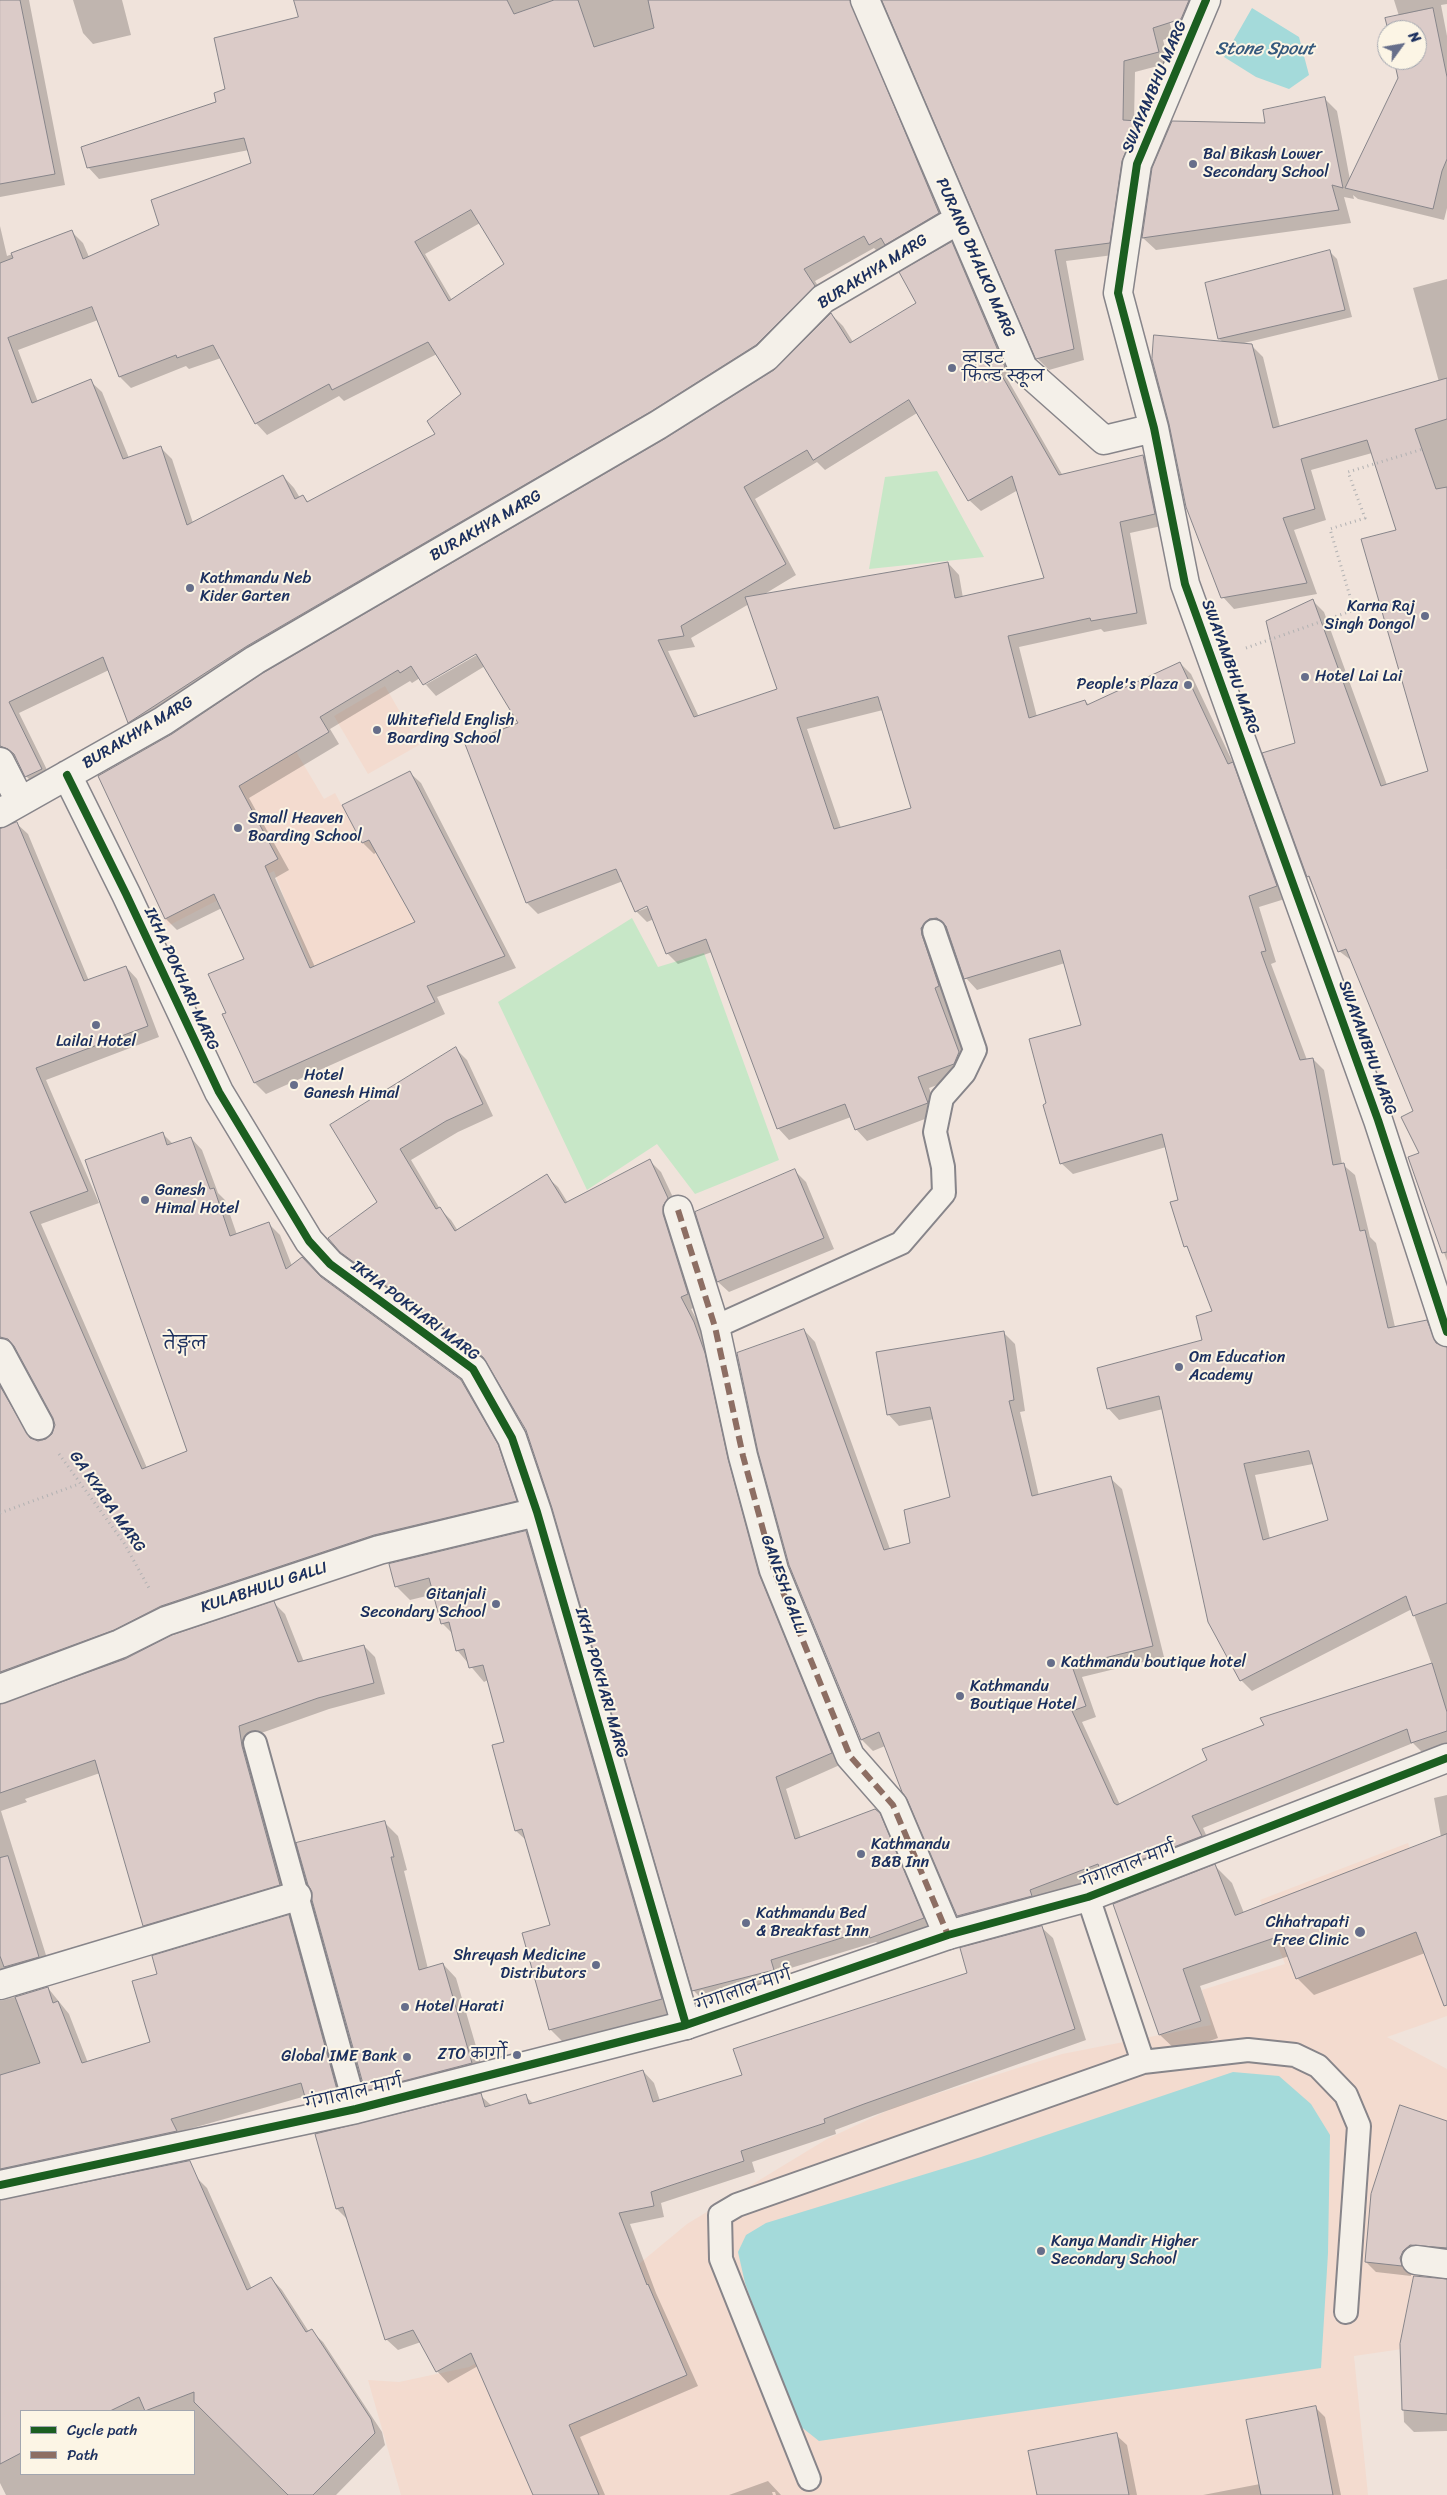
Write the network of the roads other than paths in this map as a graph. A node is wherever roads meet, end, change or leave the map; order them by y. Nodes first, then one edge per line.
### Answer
1 (865, 0) edge
2 (1206, 0) edge
3 (958, 220) junction
4 (1154, 428) junction
5 (0, 762) edge
6 (67, 775) junction
7 (10, 807) edge
8 (934, 931) dead end
9 (678, 1210) dead end
10 (715, 1327) junction
11 (1447, 1332) edge
12 (0, 1353) edge
13 (39, 1425) road end
14 (537, 1512) junction
15 (0, 1689) edge
16 (254, 1743) dead end
17 (1447, 1758) edge
18 (297, 1896) junction
19 (1088, 1897) junction
20 (948, 1935) junction
21 (0, 1985) edge
22 (686, 2025) junction
23 (1143, 2062) junction
24 (356, 2109) junction
25 (0, 2185) edge
26 (1416, 2260) dead end
27 (1447, 2264) edge
28 (1346, 2312) dead end
29 (809, 2479) dead end

1 - 3 street, PURANO DHALKO MARG
2 - 4 street, SWAYAMBHU MARG
3 - 4 street, PURANO DHALKO MARG
3 - 6 street, BURAKHYA MARG
4 - 11 street, SWAYAMBHU MARG
5 - 7 street
6 - 7 street, BURAKHYA MARG
6 - 14 street, IKHA POKHARI MARG
8 - 10 lane
9 - 10 street, GANESH GALLI
10 - 20 street, GANESH GALLI
12 - 13 street
14 - 15 street, KULABHULU GALLI
14 - 22 street, IKHA POKHARI MARG
16 - 18 lane
17 - 19 street, गंगालाल मार्ग
18 - 21 street
18 - 24 lane
19 - 20 street, गंगालाल मार्ग
19 - 23 lane
20 - 22 street, गंगालाल मार्ग
22 - 24 street, गंगालाल मार्ग
23 - 28 lane
23 - 29 lane
24 - 25 street, गंगालाल मार्ग
26 - 27 street

